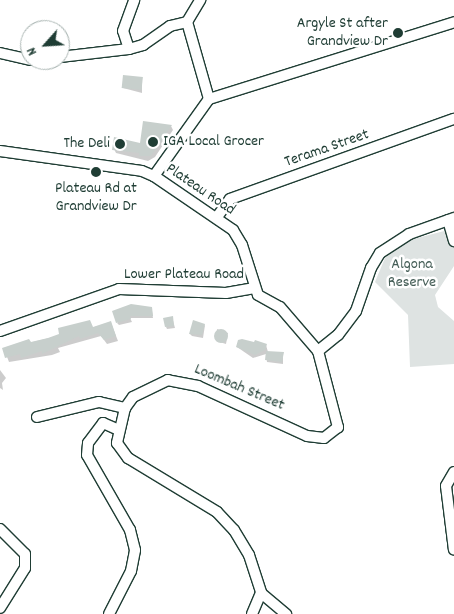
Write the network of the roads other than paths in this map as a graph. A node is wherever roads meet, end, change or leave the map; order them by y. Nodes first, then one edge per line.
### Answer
1 (134, 0) edge
2 (200, 0) edge
3 (187, 22) junction
4 (454, 22) edge
5 (129, 49) junction
6 (0, 53) edge
7 (70, 56) edge
8 (20, 58) edge
9 (209, 99) junction
10 (454, 119) edge
11 (0, 151) edge
12 (154, 176) junction
13 (217, 217) junction
14 (451, 219) edge
15 (454, 241) edge
16 (255, 288) junction
17 (0, 331) edge
18 (318, 351) junction
19 (125, 408) junction
20 (37, 417) dead end
21 (119, 430) junction
22 (454, 472) edge
23 (0, 529) edge
24 (454, 550) edge
25 (261, 593) junction
26 (0, 608) edge
27 (109, 614) edge
28 (252, 614) edge
29 (286, 614) edge

1 - 5 street
2 - 3 street
3 - 5 street
3 - 9 street
4 - 9 street
5 - 7 street
6 - 8 street
9 - 12 street
10 - 13 street, Terama Street
11 - 12 street, Plateau Road
12 - 13 street, Plateau Road
13 - 16 street, Plateau Road
14 - 15 street
14 - 18 street
16 - 17 street, Lower Plateau Road
16 - 18 street, Loombah Street
18 - 19 street, Loombah Street
19 - 20 street
19 - 21 street
21 - 25 street
21 - 27 street
22 - 24 street
23 - 26 street
25 - 28 street
25 - 29 street

